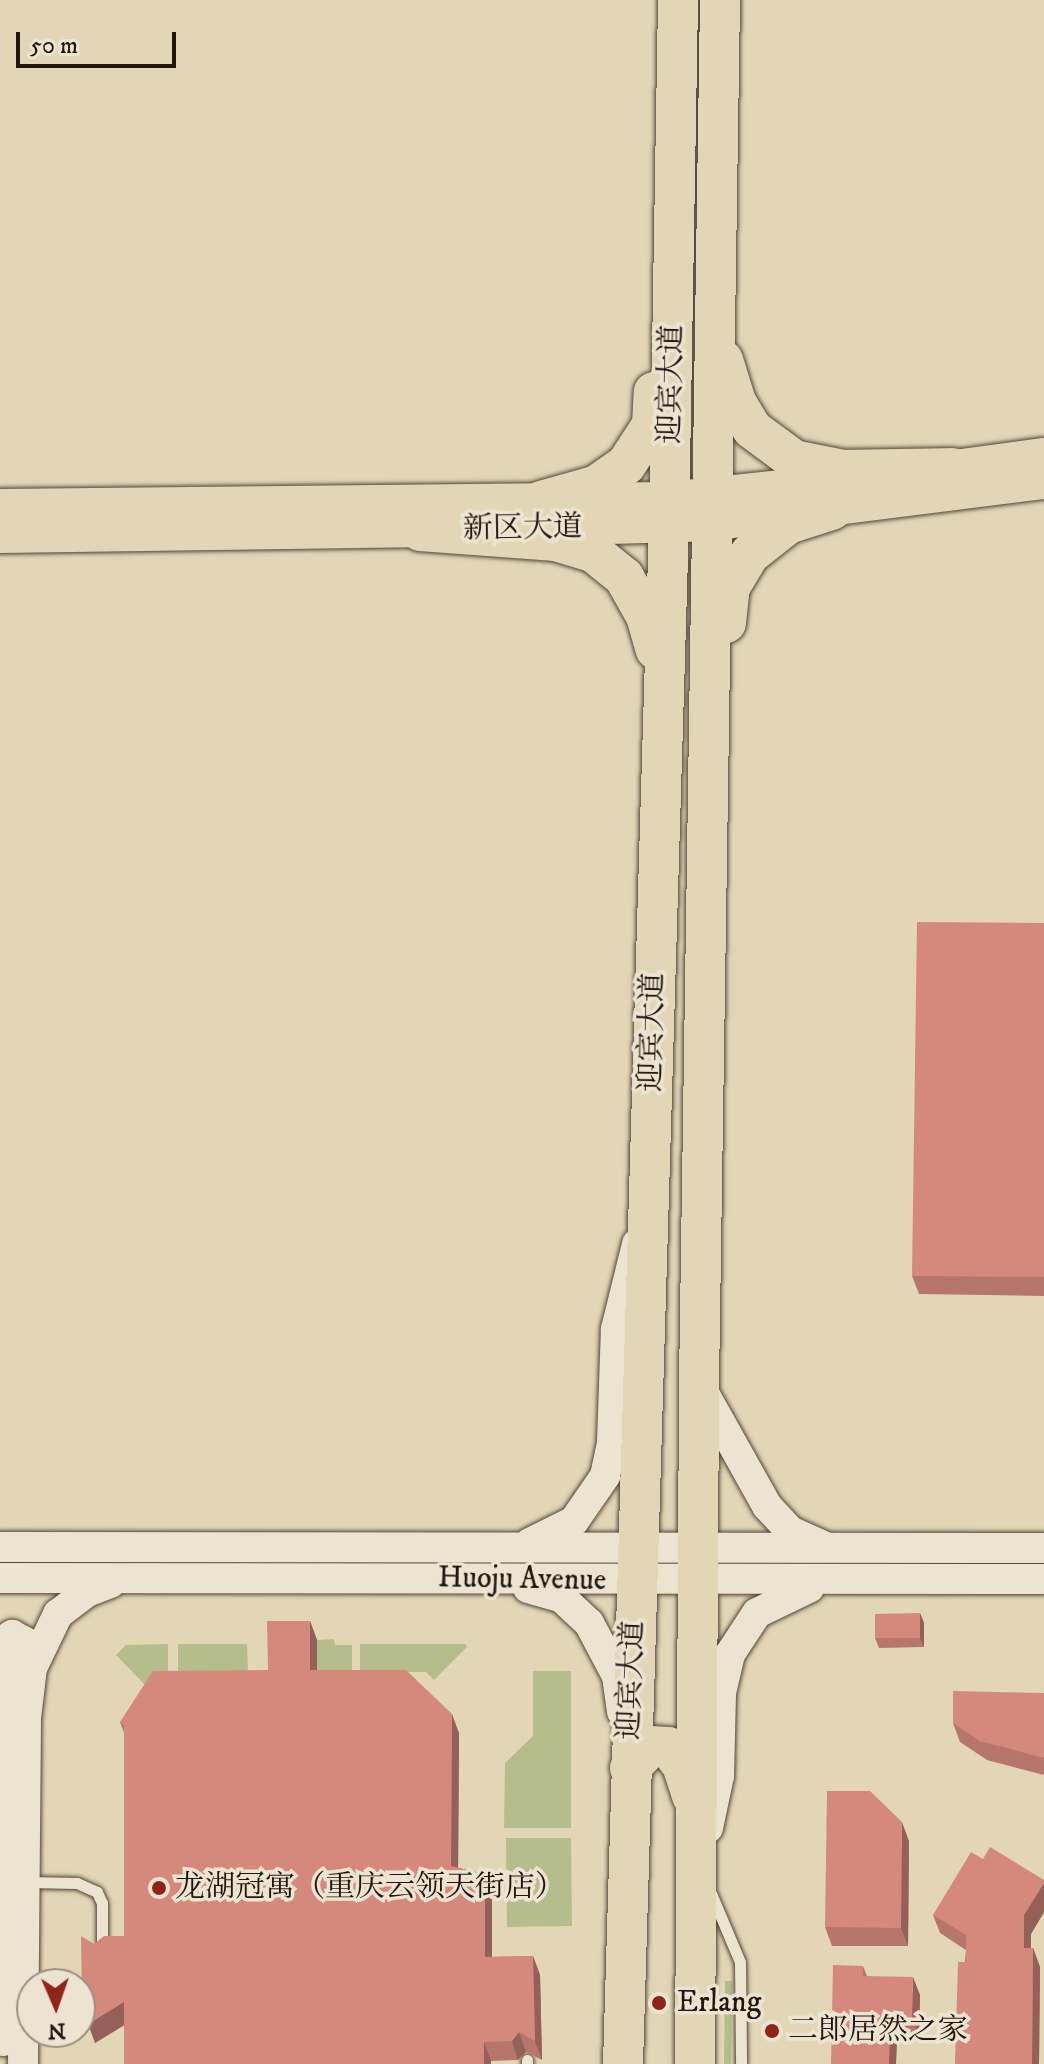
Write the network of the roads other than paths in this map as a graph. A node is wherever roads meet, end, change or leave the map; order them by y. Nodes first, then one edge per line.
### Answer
1 (678, 0) edge
2 (720, 0) edge
3 (677, 142) junction
4 (714, 324) junction
5 (1044, 455) edge
6 (953, 468) junction
7 (1044, 482) edge
8 (541, 501) junction
9 (0, 506) edge
10 (711, 510) junction
11 (832, 510) junction
12 (669, 513) junction
13 (420, 531) junction
14 (0, 536) edge
15 (662, 673) junction
16 (708, 724) junction
17 (649, 1196) junction
18 (699, 1383) junction
19 (0, 1547) edge
20 (1044, 1548) edge
21 (492, 1549) junction
22 (837, 1549) junction
23 (638, 1565) junction
24 (700, 1565) junction
25 (0, 1578) edge
26 (122, 1578) junction
27 (475, 1579) junction
28 (1044, 1579) edge
29 (833, 1582) junction
30 (0, 1674) edge
31 (27, 1696) junction
32 (630, 1768) junction
33 (698, 1815) junction
34 (699, 1869) junction
35 (25, 1882) junction
36 (102, 1955) edge
37 (622, 2059) edge
38 (3, 2064) edge
39 (23, 2064) edge
40 (695, 2064) edge
41 (741, 2064) edge

1 - 3 highway, 迎宾大道
2 - 4 highway, 迎宾大道
3 - 8 highway
3 - 12 highway, 迎宾大道
4 - 6 highway
4 - 10 highway, 迎宾大道
5 - 6 main road, 新区大道
6 - 10 main road, 新区大道
7 - 11 main road, 新区大道
8 - 9 main road, 新区大道
8 - 12 main road, 新区大道
10 - 11 main road, 新区大道
10 - 12 main road, 新区大道
10 - 16 highway, 迎宾大道
11 - 16 highway
12 - 13 main road, 新区大道
12 - 15 highway, 迎宾大道
13 - 14 main road, 新区大道
13 - 15 highway
15 - 17 highway, 迎宾大道
16 - 18 highway, 迎宾大道
17 - 18 highway
17 - 21 main road
17 - 23 highway, 迎宾大道
18 - 22 main road
18 - 24 highway, 迎宾大道
19 - 21 main road, Huoju Avenue
20 - 22 main road, Huoju Avenue
21 - 23 main road, Huoju Avenue
22 - 24 main road, Huoju Avenue
23 - 24 main road, Huoju Avenue
23 - 27 main road, Huoju Avenue
23 - 32 highway, 迎宾大道
24 - 29 main road, Huoju Avenue
24 - 33 highway, 迎宾大道
25 - 26 main road, Huoju Avenue
26 - 27 main road, Huoju Avenue
26 - 31 main road
27 - 32 main road
28 - 29 main road, Huoju Avenue
29 - 34 main road
30 - 31 main road
30 - 38 main road
31 - 35 main road
32 - 33 highway
32 - 37 highway, 迎宾大道
33 - 34 highway, 迎宾大道
34 - 40 highway, 迎宾大道
34 - 41 lane
35 - 36 lane
35 - 39 main road

